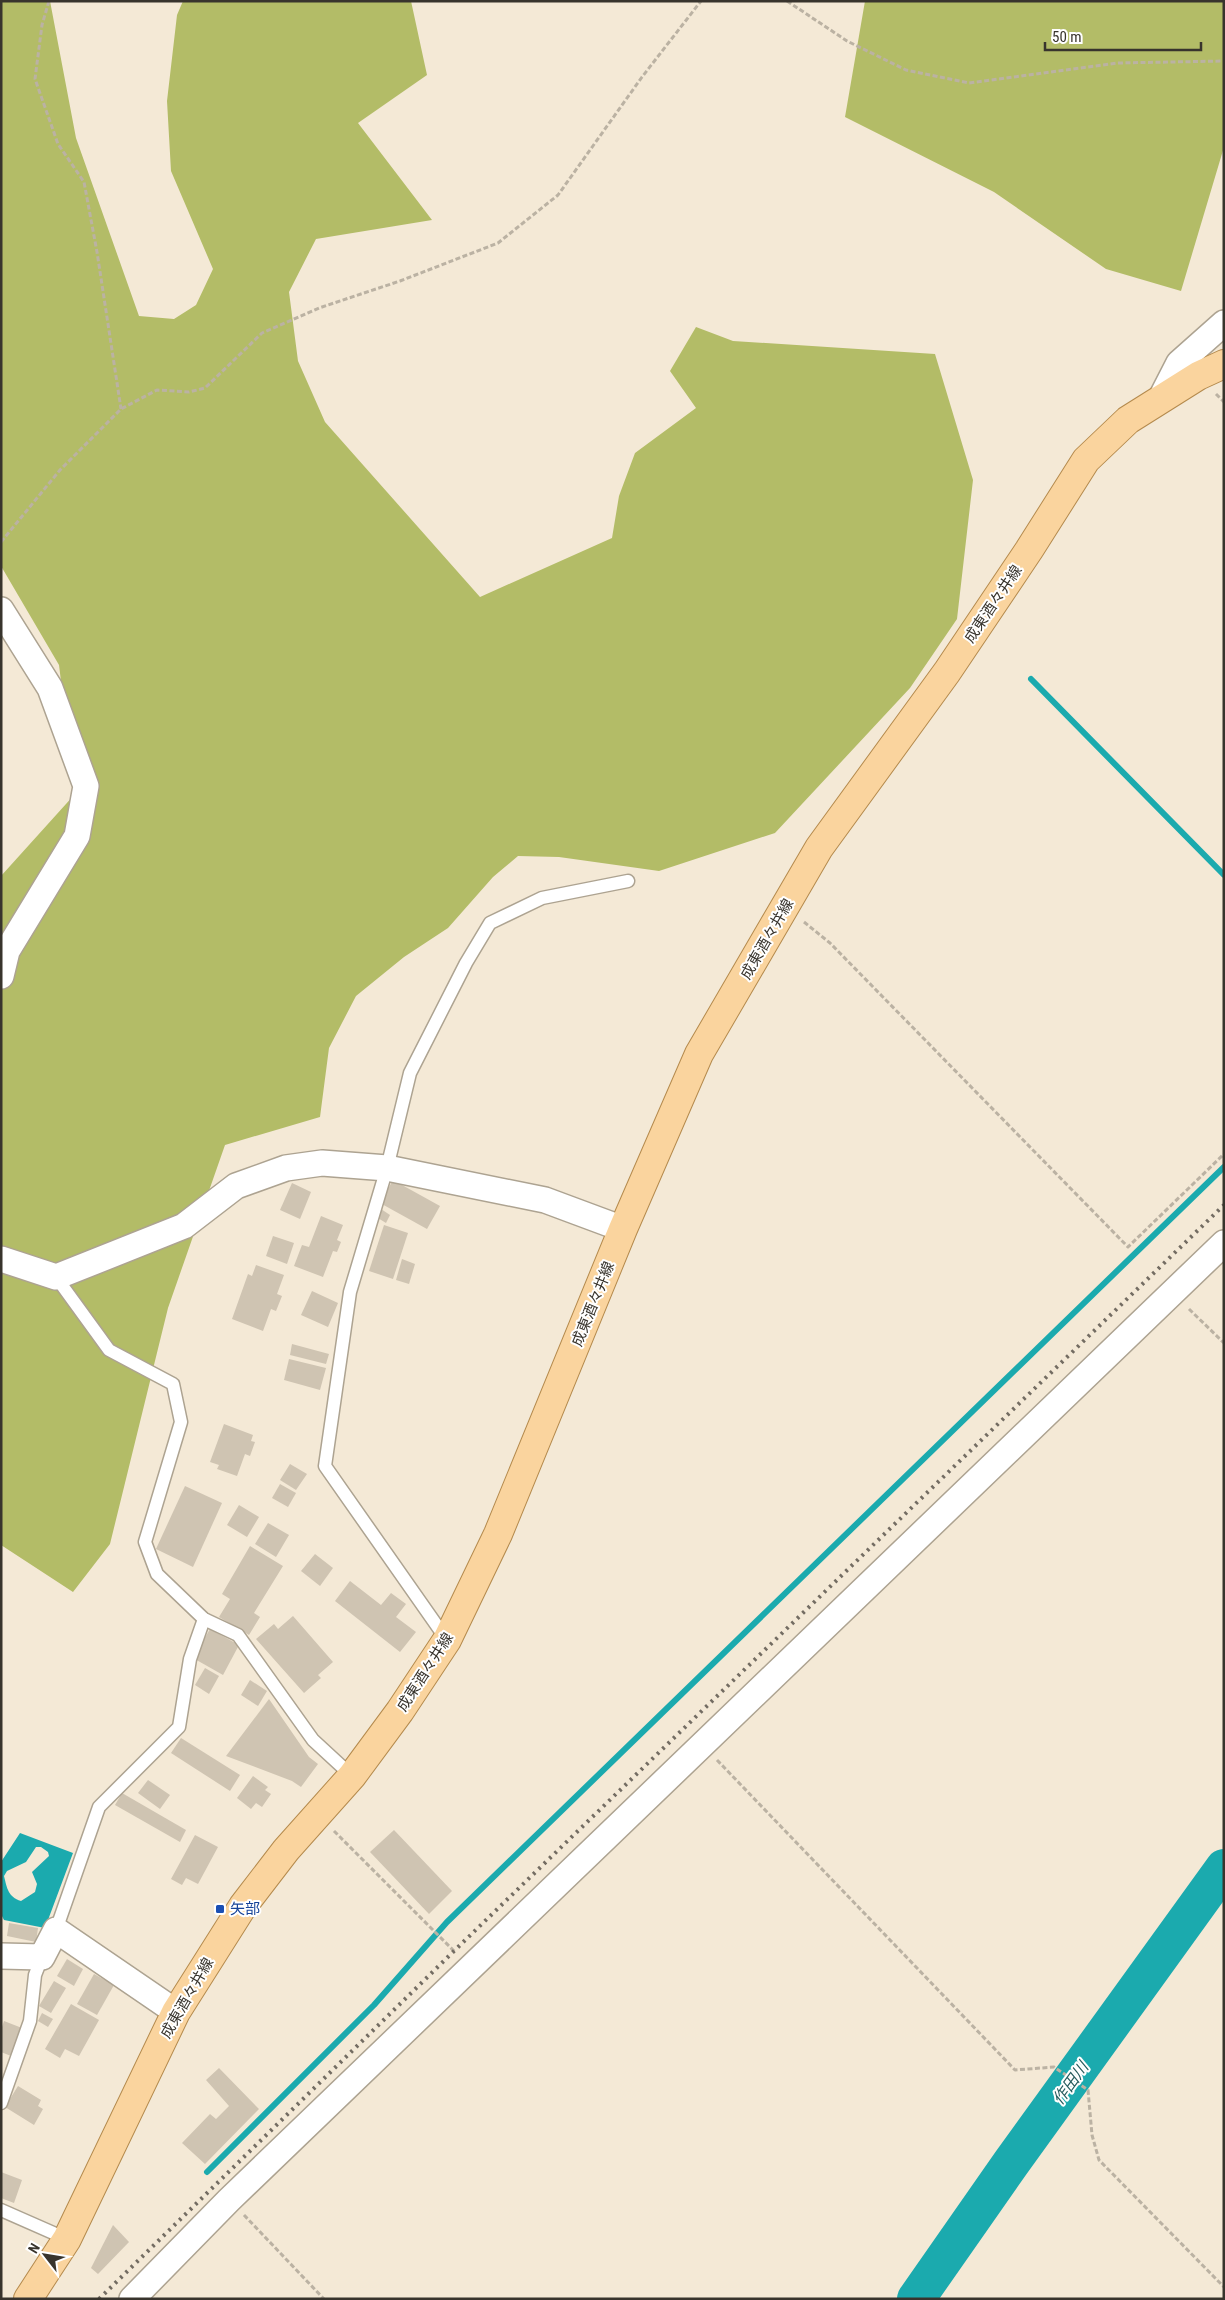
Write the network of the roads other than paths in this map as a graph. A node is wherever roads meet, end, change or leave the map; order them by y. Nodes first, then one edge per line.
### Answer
1 (1224, 323) edge
2 (1224, 364) edge
3 (1160, 400) junction
4 (1, 610) edge
5 (628, 881) dead end
6 (1, 976) edge
7 (387, 1168) junction
8 (623, 1230) junction
9 (1224, 1242) edge
10 (1, 1259) edge
11 (56, 1277) junction
12 (204, 1619) junction
13 (447, 1640) junction
14 (352, 1776) junction
15 (56, 1930) junction
16 (1, 1956) edge
17 (42, 1958) junction
18 (176, 2012) junction
19 (1, 2103) edge
20 (1, 2210) edge
21 (67, 2239) junction
22 (28, 2299) edge
23 (132, 2299) edge

1 - 3 street
2 - 3 main road, 成東酒々井線
3 - 8 main road, 成東酒々井線
4 - 6 street
5 - 7 lane
7 - 8 street
7 - 11 street
7 - 13 lane
8 - 13 main road, 成東酒々井線
9 - 23 street
10 - 11 street
11 - 12 lane
12 - 14 lane
12 - 15 lane
13 - 14 main road, 成東酒々井線
14 - 18 main road, 成東酒々井線
15 - 17 street
15 - 18 street
16 - 17 street
17 - 19 lane
18 - 21 main road, 成東酒々井線
20 - 21 lane
21 - 22 main road, 成東酒々井線

